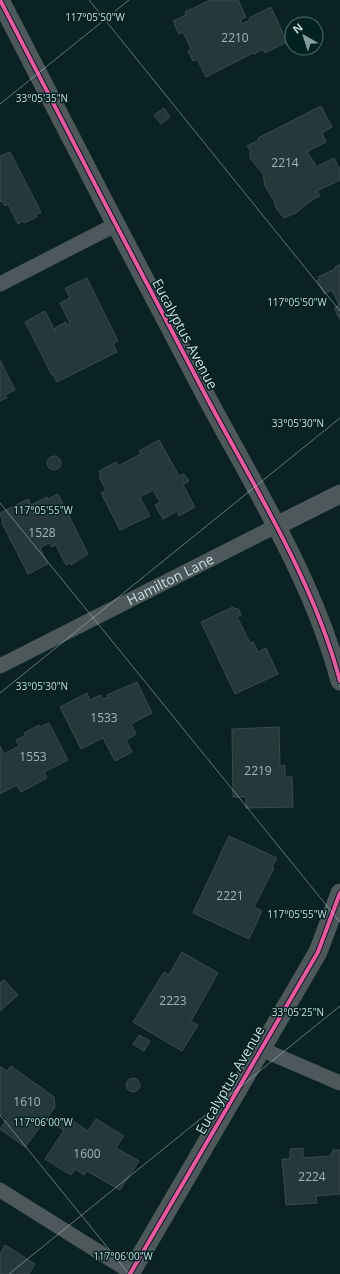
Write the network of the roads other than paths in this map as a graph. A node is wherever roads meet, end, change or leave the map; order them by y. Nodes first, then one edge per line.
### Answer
1 (0, 0) edge
2 (115, 225) junction
3 (0, 284) edge
4 (340, 494) edge
5 (276, 526) junction
6 (0, 666) edge
7 (340, 681) edge
8 (340, 893) edge
9 (261, 1049) junction
10 (340, 1083) edge
11 (0, 1190) edge
12 (130, 1273) edge

1 - 2 street, Eucalyptus Avenue
2 - 3 street
2 - 5 street, Eucalyptus Avenue
4 - 5 street, Hamilton Lane
5 - 6 street, Hamilton Lane
5 - 7 street, Eucalyptus Avenue
8 - 9 street, Eucalyptus Avenue
9 - 10 street
9 - 12 street, Eucalyptus Avenue
11 - 12 street

